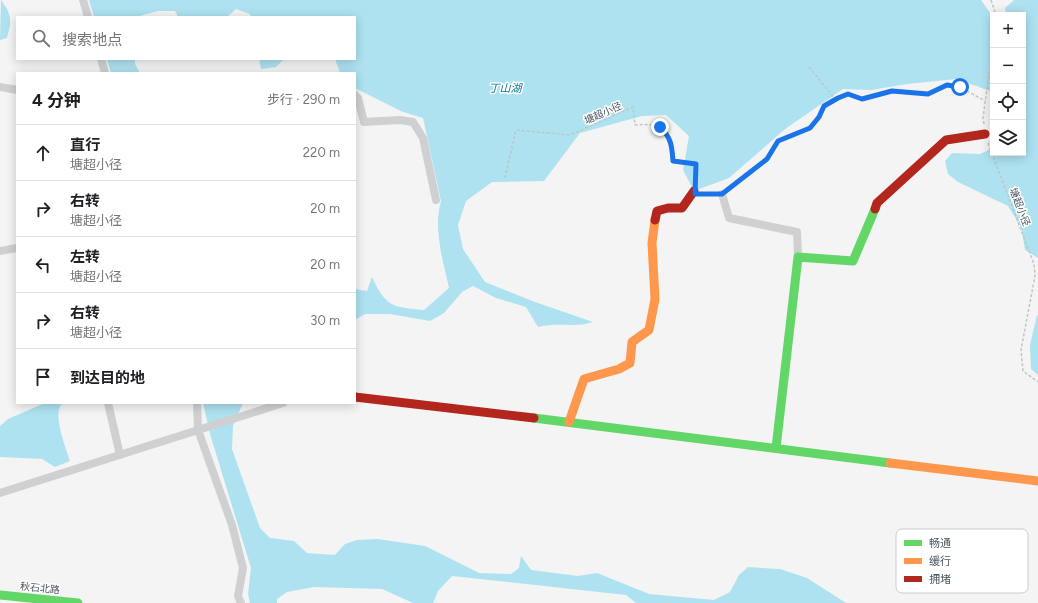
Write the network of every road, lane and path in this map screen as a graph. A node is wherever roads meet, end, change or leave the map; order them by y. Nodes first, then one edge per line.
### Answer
1 (83, 0) edge
2 (991, 0) edge
3 (995, 12) edge
4 (88, 16) edge
5 (993, 48) edge
6 (101, 60) edge
7 (809, 67) dead end
8 (105, 72) edge
9 (0, 87) edge
10 (16, 90) edge
11 (356, 96) edge
12 (836, 100) junction
13 (985, 101) junction
14 (985, 134) junction
15 (505, 178) dead end
16 (697, 190) junction
17 (722, 194) junction
18 (436, 200) dead end
19 (16, 248) edge
20 (0, 251) edge
21 (798, 257) junction
22 (1038, 382) edge
23 (356, 397) edge
24 (108, 404) edge
25 (197, 404) edge
26 (280, 404) edge
27 (569, 422) junction
28 (198, 430) junction
29 (776, 448) junction
30 (120, 455) junction
31 (1038, 481) edge
32 (0, 493) edge
33 (0, 595) edge
34 (78, 603) edge
35 (241, 603) edge

1 - 4 street
2 - 3 path
5 - 13 path, 塘超小径
6 - 8 street
7 - 12 path
9 - 10 street
11 - 18 street
12 - 13 path
12 - 17 path
13 - 14 path, 塘超小径
14 - 21 street
14 - 22 path, 塘超小径
15 - 16 path, 塘超小径
16 - 17 path
16 - 27 street
17 - 21 street
19 - 20 street
21 - 29 street
23 - 27 street
24 - 30 street
25 - 28 street
26 - 28 street
27 - 29 street
28 - 30 street
28 - 35 street
29 - 31 street
30 - 32 street
33 - 34 street, 秋石北路

